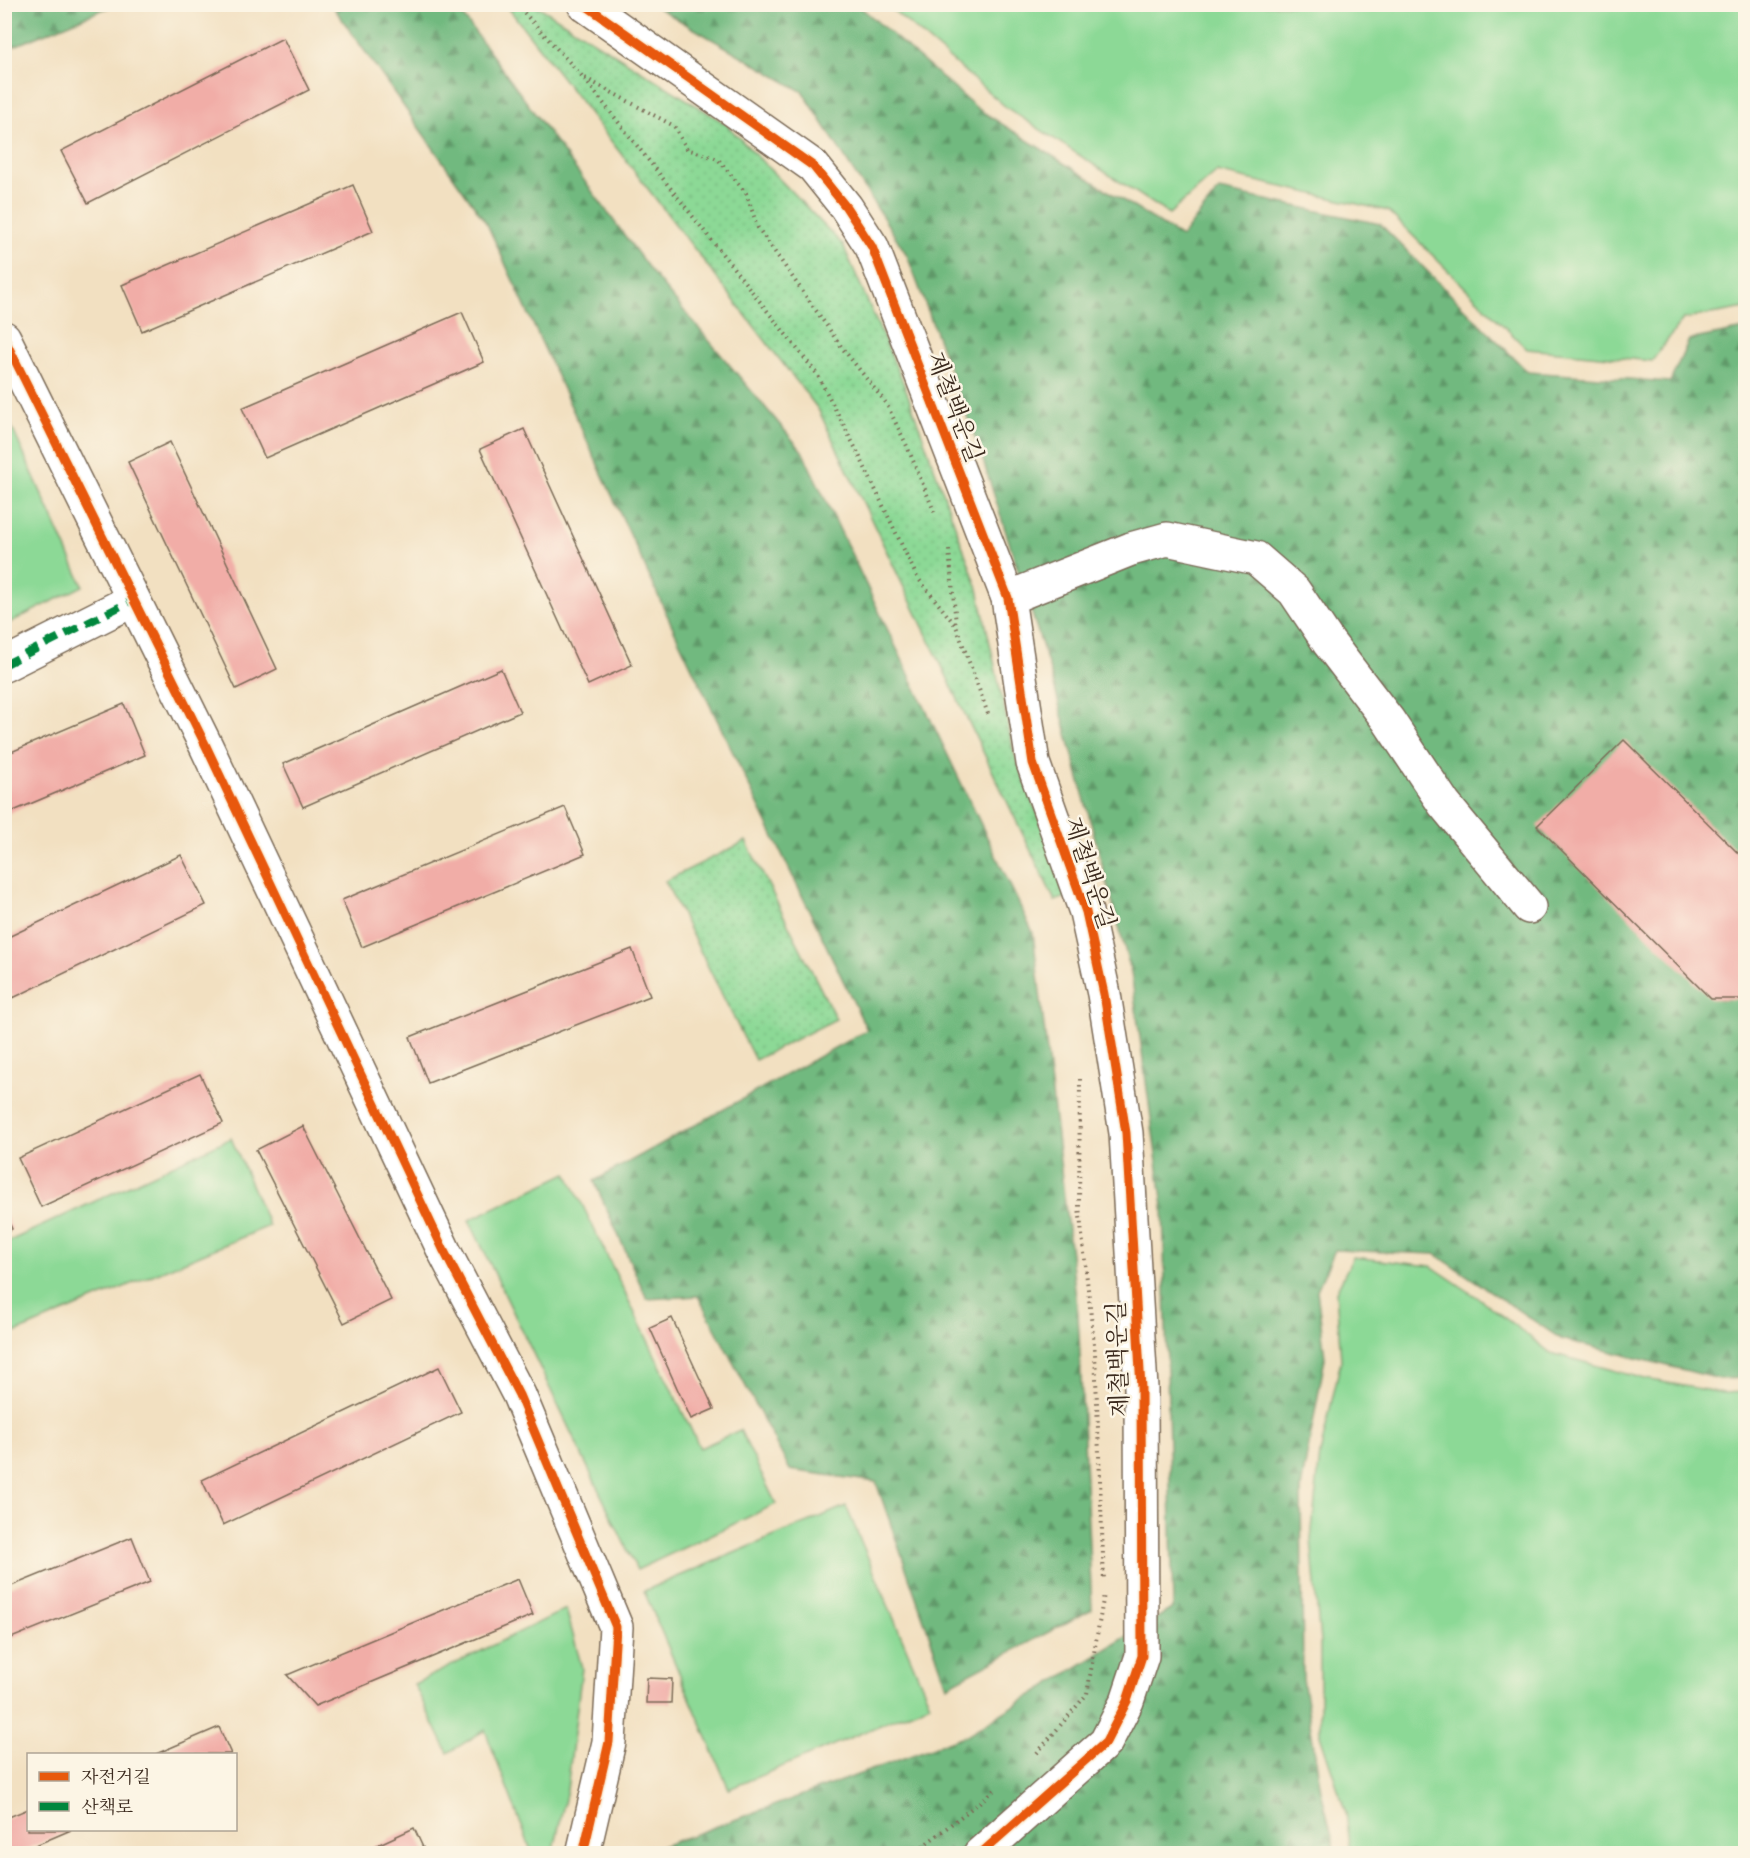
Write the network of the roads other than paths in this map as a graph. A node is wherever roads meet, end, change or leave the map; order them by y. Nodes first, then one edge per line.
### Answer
1 (584, 4) edge
2 (4, 338) edge
3 (1008, 598) junction
4 (133, 600) junction
5 (4, 665) edge
6 (1529, 907) dead end
7 (583, 1854) edge
8 (980, 1854) edge

1 - 3 street, 제철백운길
2 - 4 street
3 - 6 street
3 - 8 street, 제철백운길
4 - 5 street
4 - 7 street

